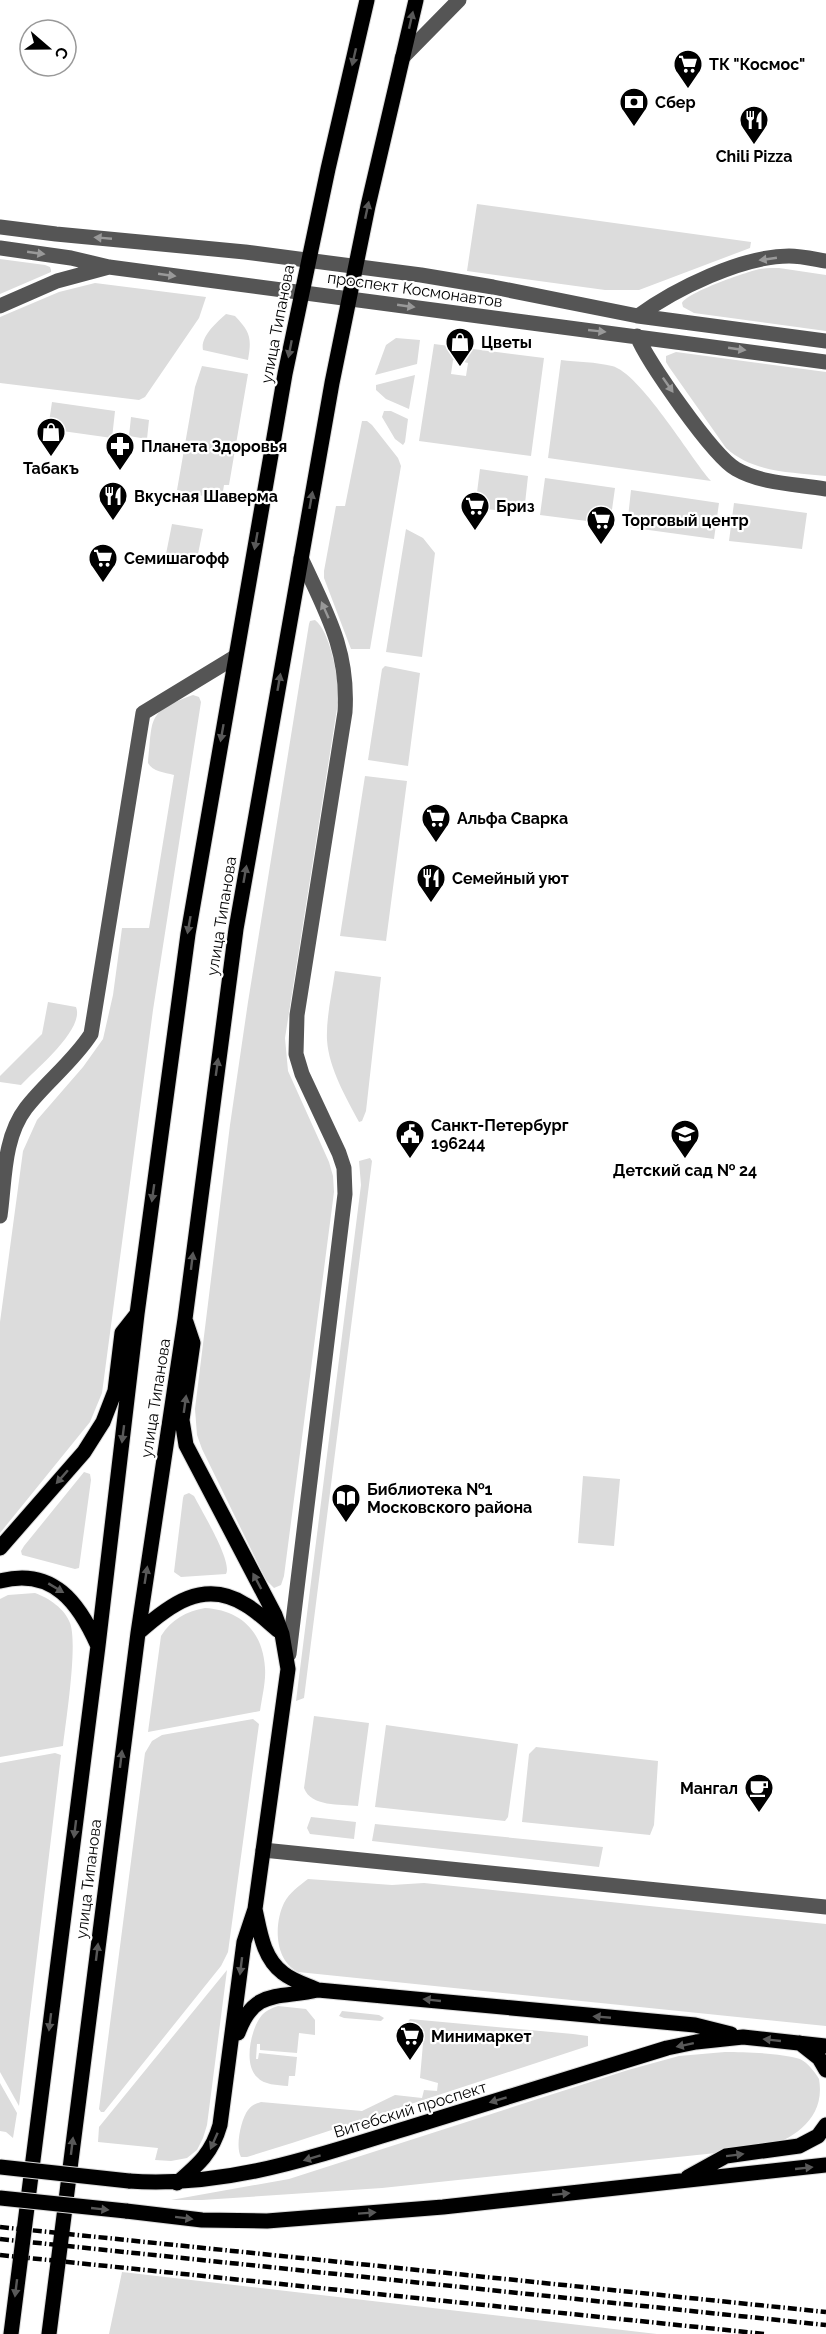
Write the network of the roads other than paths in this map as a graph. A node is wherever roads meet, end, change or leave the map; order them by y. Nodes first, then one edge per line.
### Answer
1 (368, 0) edge
2 (416, 0) edge
3 (459, 0) edge
4 (402, 58) junction
5 (0, 227) edge
6 (0, 248) edge
7 (308, 261) junction
8 (826, 261) edge
9 (109, 267) junction
10 (355, 267) junction
11 (302, 291) junction
12 (348, 298) junction
13 (0, 306) edge
14 (638, 316) junction
15 (638, 336) junction
16 (826, 341) edge
17 (826, 362) edge
18 (826, 489) edge
19 (301, 558) junction
20 (235, 657) junction
21 (0, 1216) edge
22 (137, 1314) junction
23 (185, 1319) junction
24 (0, 1548) edge
25 (0, 1581) edge
26 (138, 1633) junction
27 (286, 1635) junction
28 (98, 1646) junction
29 (263, 1850) junction
30 (826, 1907) edge
31 (255, 1909) junction
32 (318, 1990) junction
33 (743, 2037) junction
34 (800, 2043) junction
35 (826, 2046) edge
36 (230, 2056) junction
37 (826, 2070) edge
38 (826, 2125) edge
39 (826, 2165) edge
40 (0, 2168) edge
41 (683, 2180) junction
42 (177, 2183) junction
43 (0, 2198) edge
44 (11, 2334) edge
45 (49, 2334) edge

1 -> 7 main road, улица Типанова
4 -> 2 main road, улица Типанова
3 - 4 street
10 -> 4 main road, улица Типанова
7 -> 5 street, проспект Космонавтов
6 -> 9 street, проспект Космонавтов
7 - 10 street, проспект Космонавтов
7 - 11 main road, улица Типанова
8 -> 14 street
9 -> 11 street, проспект Космонавтов
9 - 13 street
10 - 12 main road, улица Типанова
10 - 14 street, проспект Космонавтов
11 - 12 street, проспект Космонавтов
11 -> 20 main road, улица Типанова
12 -> 15 street, проспект Космонавтов
19 -> 12 main road, улица Типанова
14 - 16 street, проспект Космонавтов
15 -> 17 street, проспект Космонавтов
15 -> 18 street
23 -> 19 main road, улица Типанова
27 -> 19 street
20 - 21 street
20 -> 22 main road, улица Типанова
22 -> 24 main road
22 -> 28 main road, улица Типанова
26 -> 23 main road, улица Типанова
27 -> 23 main road
25 -> 28 main road
26 - 27 main road
45 -> 26 main road, улица Типанова
27 - 29 main road
28 -> 44 main road, улица Типанова
29 - 30 street
29 - 31 main road
31 - 32 main road
31 -> 36 main road
33 -> 32 main road
32 - 36 main road
34 -> 33 main road, Витебский проспект
33 -> 42 main road, Витебский проспект
34 - 35 main road, Витебский проспект
34 - 37 main road
36 -> 42 main road
41 -> 38 main road
41 -> 39 main road
40 - 42 main road, Витебский проспект, bridge
43 -> 41 main road, bridge

